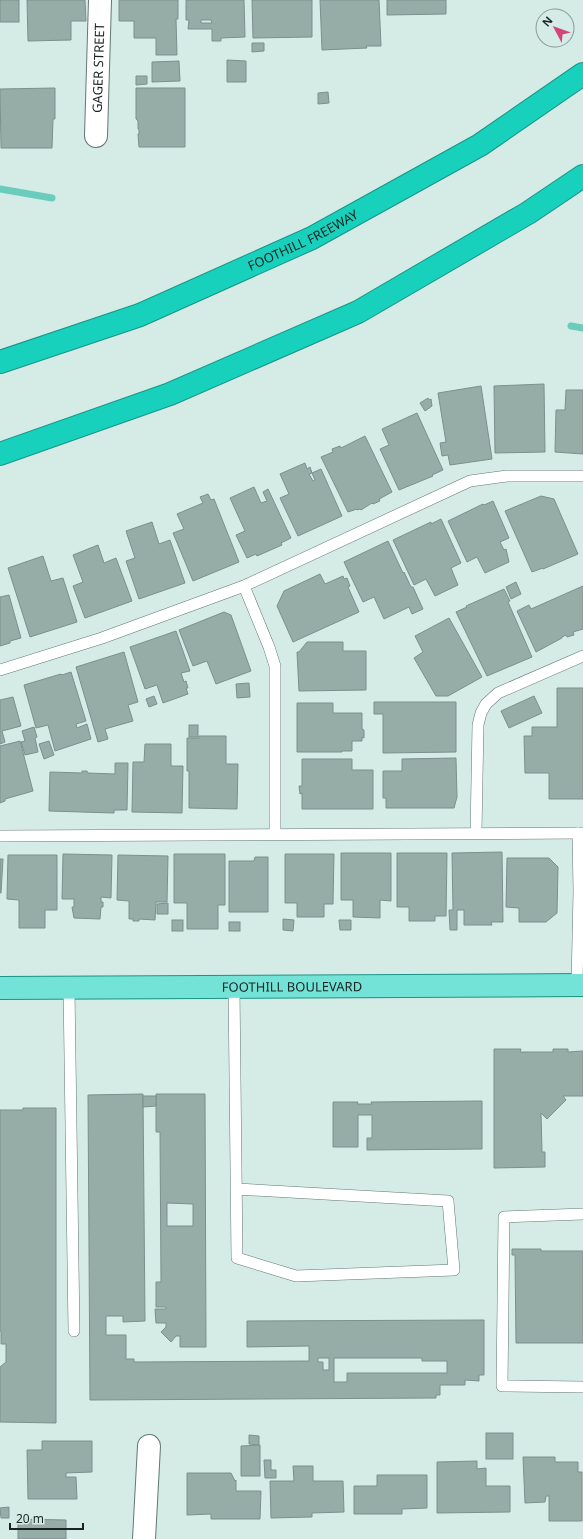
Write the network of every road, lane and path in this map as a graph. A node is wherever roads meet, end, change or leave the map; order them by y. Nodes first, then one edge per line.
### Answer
1 (100, 0) edge
2 (583, 74) edge
3 (96, 136) dead end
4 (583, 176) edge
5 (0, 362) edge
6 (0, 454) edge
7 (583, 476) edge
8 (244, 586) junction
9 (583, 656) edge
10 (0, 670) edge
11 (476, 833) junction
12 (581, 833) edge
13 (275, 834) junction
14 (0, 836) edge
15 (580, 985) edge
16 (234, 987) junction
17 (0, 988) edge
18 (69, 988) junction
19 (236, 1189) junction
20 (583, 1214) edge
21 (74, 1330) dead end
22 (583, 1387) edge
23 (149, 1446) dead end
24 (144, 1539) edge

1 - 3 street, GAGER STREET
2 - 5 highway, FOOTHILL FREEWAY
4 - 6 highway
7 - 8 lane
8 - 10 lane
8 - 13 lane
9 - 11 lane
11 - 12 lane
11 - 13 lane
12 - 15 lane
13 - 14 lane
15 - 16 main road, FOOTHILL BOULEVARD
16 - 18 main road, FOOTHILL BOULEVARD
16 - 19 lane
17 - 18 main road, FOOTHILL BOULEVARD
18 - 21 lane
19 - 19 lane
20 - 22 lane
23 - 24 street

